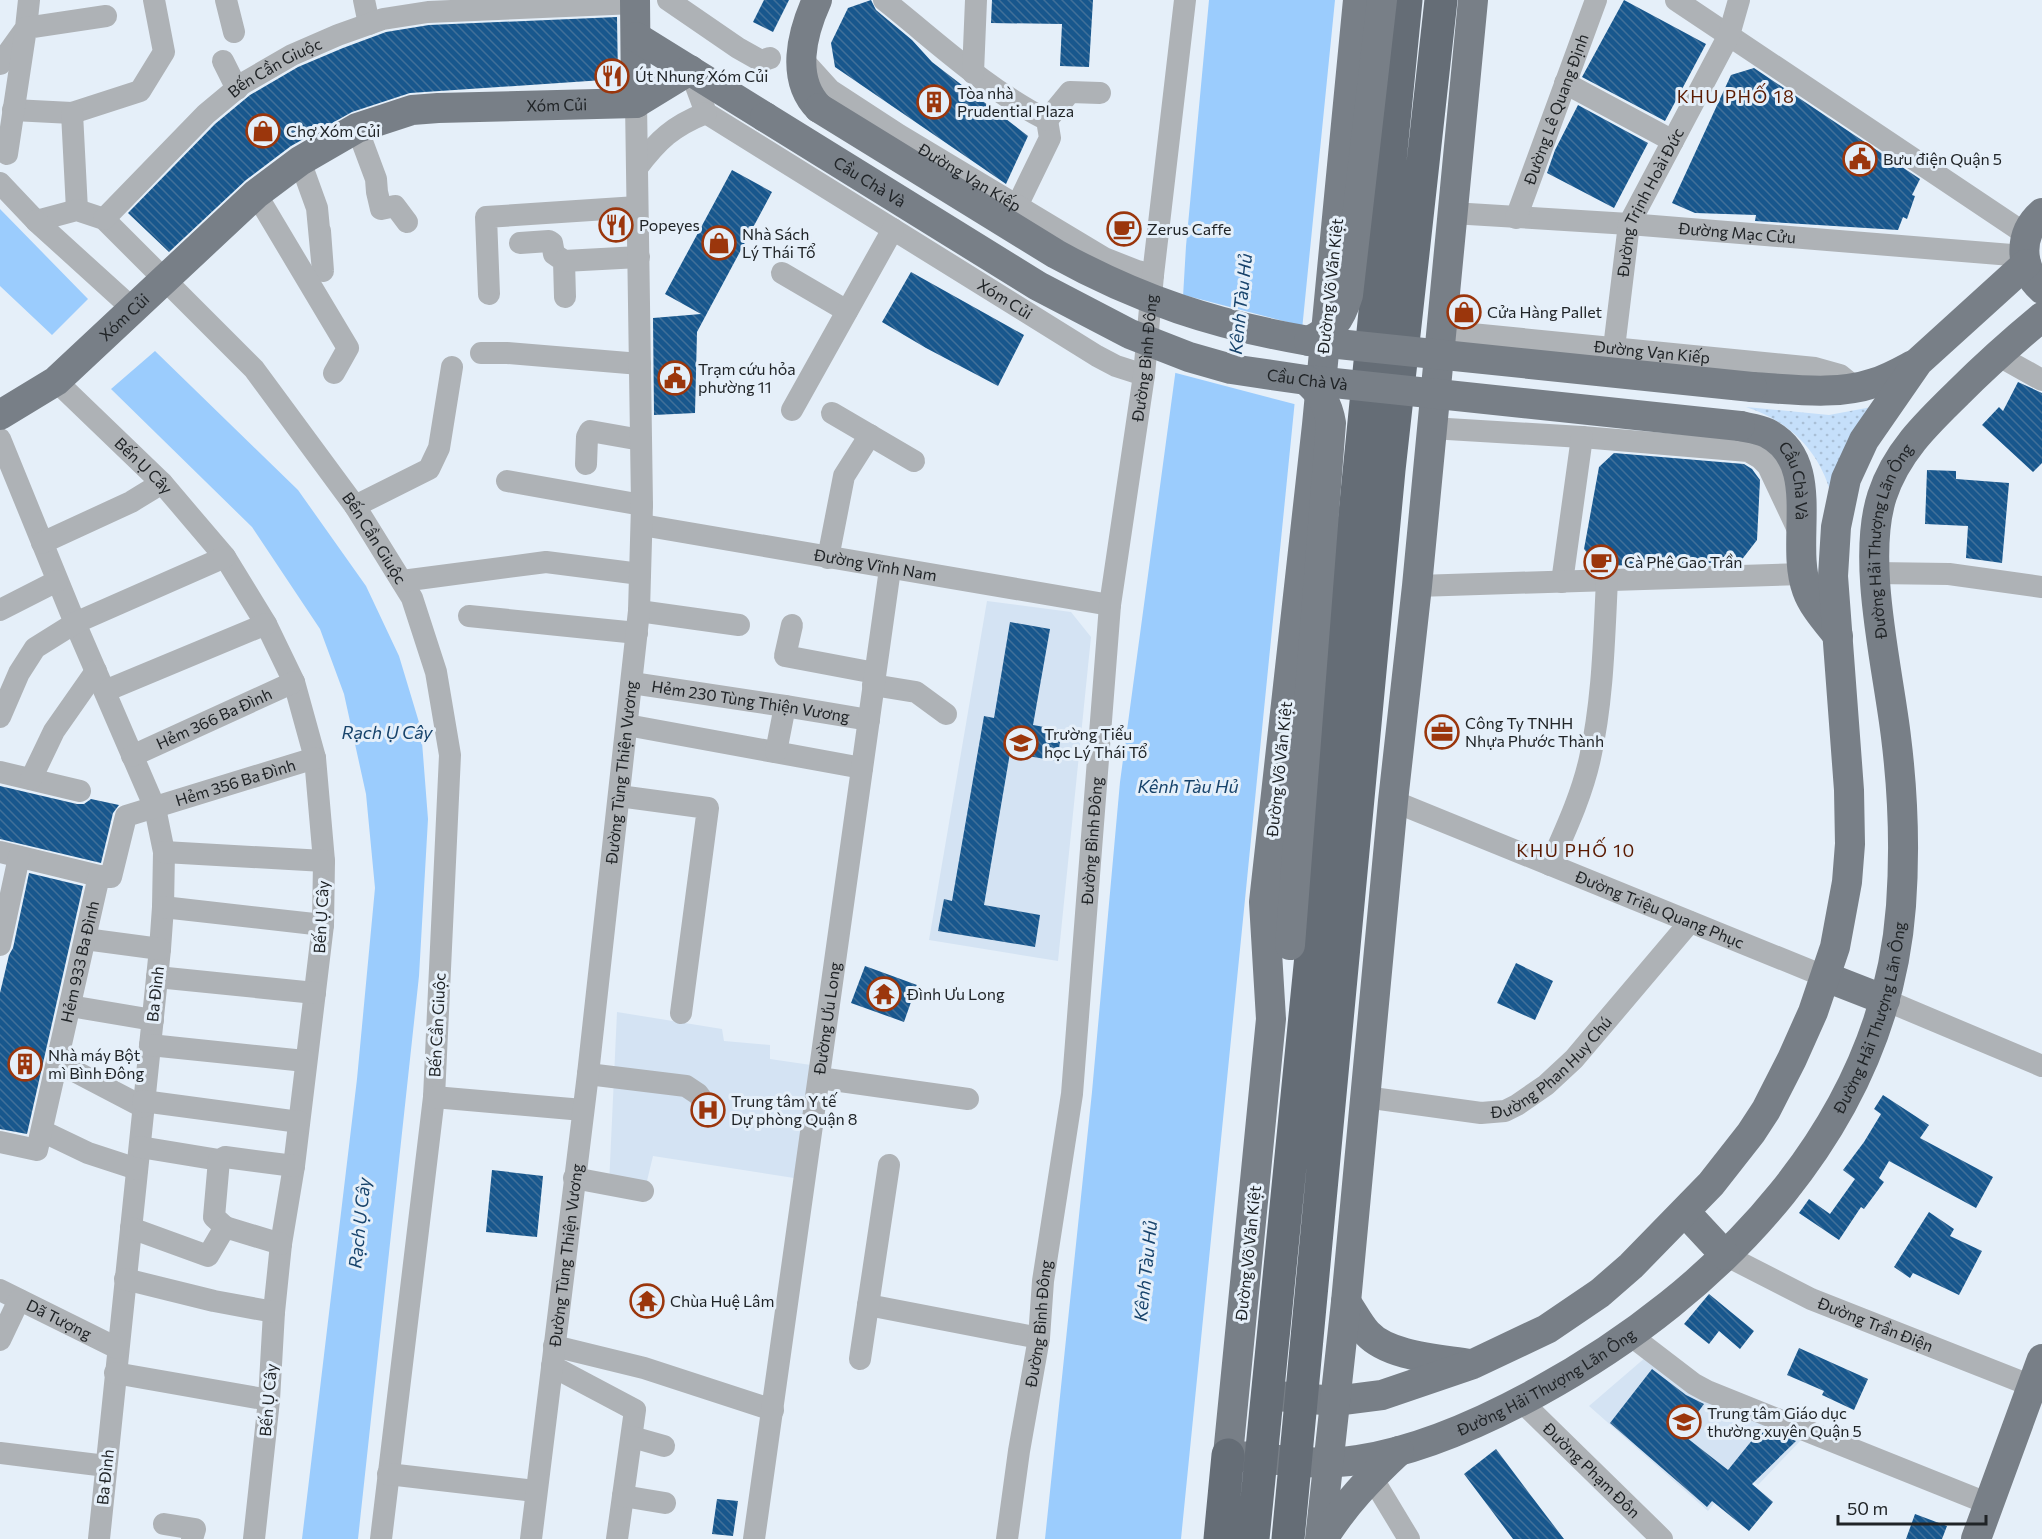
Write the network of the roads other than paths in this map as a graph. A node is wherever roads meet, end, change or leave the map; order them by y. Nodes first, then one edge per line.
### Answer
1 (30, 0) edge
2 (154, 0) edge
3 (226, 0) edge
4 (364, 0) edge
5 (668, 0) edge
6 (817, 0) edge
7 (884, 0) edge
8 (976, 0) edge
9 (1185, 0) edge
10 (1358, 0) edge
11 (1382, 0) edge
12 (1406, 0) edge
13 (1441, 0) edge
14 (1473, 0) edge
15 (1596, 0) edge
16 (1676, 0) edge
17 (1739, 0) edge
18 (635, 2) edge
19 (390, 9) edge
20 (106, 16) dead end
21 (369, 24) junction
22 (26, 28) junction
23 (234, 32) dead end
24 (1729, 35) junction
25 (636, 37) junction
26 (771, 58) dead end
27 (801, 58) junction
28 (223, 61) dead end
29 (0, 64) edge
30 (690, 70) junction
31 (973, 73) junction
32 (1565, 83) junction
33 (237, 89) junction
34 (1100, 93) dead end
35 (636, 103) junction
36 (13, 110) junction
37 (72, 113) junction
38 (706, 113) junction
39 (1047, 120) junction
40 (357, 128) junction
41 (1673, 141) junction
42 (7, 154) dead end
43 (300, 161) junction
44 (637, 168) junction
45 (0, 183) edge
46 (256, 194) junction
47 (1017, 206) junction
48 (637, 207) junction
49 (76, 210) junction
50 (1452, 213) junction
51 (1516, 218) junction
52 (104, 219) junction
53 (36, 221) junction
54 (407, 222) dead end
55 (1629, 224) junction
56 (893, 229) junction
57 (320, 231) dead end
58 (2030, 242) edge
59 (520, 243) dead end
60 (639, 256) junction
61 (564, 261) junction
62 (782, 273) dead end
63 (1153, 274) junction
64 (165, 280) junction
65 (2042, 289) edge
66 (489, 294) dead end
67 (565, 297) dead end
68 (1976, 309) junction
69 (847, 311) junction
70 (127, 314) junction
71 (2042, 317) edge
72 (1441, 331) junction
73 (1309, 341) junction
74 (1614, 348) junction
75 (2000, 352) junction
76 (481, 353) dead end
77 (1918, 362) junction
78 (640, 364) junction
79 (452, 367) dead end
80 (334, 373) dead end
81 (1144, 375) junction
82 (1306, 380) junction
83 (2042, 380) edge
84 (56, 381) junction
85 (1856, 388) junction
86 (792, 410) dead end
87 (832, 413) dead end
88 (0, 414) edge
89 (1431, 428) junction
90 (870, 435) junction
91 (1582, 437) junction
92 (0, 439) edge
93 (641, 440) junction
94 (914, 461) dead end
95 (586, 464) dead end
96 (507, 481) dead end
97 (162, 483) junction
98 (355, 506) junction
99 (642, 515) junction
100 (1800, 535) junction
101 (42, 543) junction
102 (225, 557) junction
103 (828, 558) junction
104 (890, 569) junction
105 (1875, 573) junction
106 (640, 574) junction
107 (1803, 574) junction
108 (1607, 580) junction
109 (57, 581) junction
110 (402, 581) junction
111 (1562, 582) junction
112 (1417, 586) junction
113 (2042, 587) edge
114 (1110, 605) junction
115 (0, 610) edge
116 (469, 616) dead end
117 (638, 622) junction
118 (75, 623) junction
119 (266, 624) junction
120 (739, 625) dead end
121 (792, 625) dead end
122 (1838, 636) junction
123 (874, 679) junction
124 (100, 681) junction
125 (294, 682) junction
126 (632, 683) junction
127 (785, 706) junction
128 (946, 714) dead end
129 (0, 717) edge
130 (868, 720) junction
131 (627, 725) junction
132 (776, 752) junction
133 (132, 756) junction
134 (315, 758) junction
135 (862, 768) junction
136 (0, 772) edge
137 (31, 779) junction
138 (80, 791) dead end
139 (619, 796) junction
140 (1393, 801) junction
141 (155, 808) junction
142 (164, 852) junction
143 (10, 854) edge
144 (324, 861) junction
145 (1550, 865) junction
146 (99, 876) junction
147 (164, 906) junction
148 (1690, 922) junction
149 (323, 925) junction
150 (85, 939) junction
151 (0, 945) edge
152 (159, 949) junction
153 (157, 977) junction
154 (1826, 977) junction
155 (315, 993) junction
156 (1885, 1000) junction
157 (70, 1006) junction
158 (681, 1013) dead end
159 (1271, 1019) junction
160 (153, 1020) junction
161 (150, 1045) junction
162 (305, 1061) junction
163 (57, 1062) junction
164 (2042, 1066) edge
165 (588, 1074) junction
166 (819, 1078) junction
167 (434, 1097) junction
168 (1365, 1097) junction
169 (968, 1099) dead end
170 (143, 1104) junction
171 (583, 1110) junction
172 (712, 1113) dead end
173 (299, 1122) junction
174 (39, 1141) junction
175 (0, 1142) edge
176 (139, 1158) junction
177 (219, 1160) junction
178 (889, 1165) dead end
179 (294, 1166) junction
180 (574, 1178) junction
181 (643, 1191) dead end
182 (1685, 1212) junction
183 (225, 1227) junction
184 (131, 1228) junction
185 (281, 1244) junction
186 (1725, 1256) junction
187 (125, 1279) junction
188 (10, 1295) edge
189 (1346, 1302) junction
190 (868, 1305) junction
191 (274, 1312) junction
192 (1308, 1330) junction
193 (1630, 1335) junction
194 (1039, 1338) junction
195 (0, 1340) edge
196 (117, 1348) junction
197 (553, 1356) junction
198 (860, 1359) dead end
199 (1340, 1363) junction
200 (1473, 1364) junction
201 (2037, 1372) edge
202 (115, 1373) junction
203 (1406, 1388) junction
204 (1235, 1393) junction
205 (1268, 1395) junction
206 (1301, 1398) junction
207 (269, 1400) junction
208 (1335, 1401) junction
209 (1521, 1401) junction
210 (773, 1410) junction
211 (632, 1437) junction
212 (664, 1446) dead end
213 (0, 1454) edge
214 (1228, 1455) junction
215 (1262, 1457) junction
216 (1296, 1460) junction
217 (1328, 1463) junction
218 (106, 1466) junction
219 (1366, 1468) junction
220 (388, 1474) junction
221 (535, 1491) junction
222 (623, 1496) junction
223 (664, 1503) dead end
224 (1989, 1504) junction
225 (164, 1524) dead end
226 (99, 1539) edge
227 (192, 1539) edge
228 (254, 1539) edge
229 (381, 1539) edge
230 (531, 1539) edge
231 (617, 1539) edge
232 (754, 1539) edge
233 (1007, 1539) edge
234 (1220, 1539) edge
235 (1253, 1539) edge
236 (1288, 1539) edge
237 (1321, 1539) edge
238 (1409, 1539) edge
239 (1662, 1539) edge
240 (1976, 1539) edge

1 - 22 street
2 - 37 street
3 - 23 street
4 - 21 street
5 - 26 street
6 - 27 main road
7 - 31 street
8 - 31 street
9 - 63 street, Đường Bình Đông
10 - 159 main road, Đường Võ Văn Kiệt
11 - 73 main road, bridge
12 - 205 highway, Đường Võ Văn Kiệt
13 - 192 highway
14 - 50 main road
15 - 32 street, Đường Lê Quang Định
16 - 24 street
17 - 24 street, Đường Trịnh Hoài Đức
18 - 19 street, Bến Cần Giuộc
18 - 25 main road, Đường Tùng Thiện Vương
19 - 21 street, Bến Cần Giuộc
20 - 22 street
21 - 33 street, Bến Cần Giuộc
22 - 29 street
22 - 36 street
24 - 41 street, Đường Trịnh Hoài Đức
24 - 58 street
25 - 30 main road, Cầu Chà Và
25 - 35 main road, Đường Tùng Thiện Vương
27 - 47 street, Đường Vạn Kiếp
27 - 73 main road, bridge
28 - 33 street
30 - 35 main road, Xóm Củi
30 - 38 street
30 - 82 main road, Cầu Chà Và, bridge
31 - 39 street
32 - 41 street
32 - 51 street, Đường Lê Quang Định
33 - 52 street, Bến Cần Giuộc
34 - 39 street
35 - 40 main road, Xóm Củi
35 - 44 street, Đường Tùng Thiện Vương
36 - 37 street
36 - 42 street
37 - 49 street
38 - 44 street
38 - 56 street, Xóm Củi
39 - 47 street
40 - 43 main road, Xóm Củi
40 - 54 street
41 - 55 street, Đường Trịnh Hoài Đức
43 - 46 main road, Xóm Củi
43 - 57 street
44 - 48 street, Đường Tùng Thiện Vương
45 - 53 street
46 - 64 main road, Xóm Củi
46 - 80 street
47 - 63 street, Đường Vạn Kiếp
48 - 60 street, Đường Tùng Thiện Vương
48 - 66 street
49 - 52 street
49 - 53 street
50 - 51 street, Đường Mạc Cửu
50 - 72 main road
51 - 55 street, Đường Mạc Cửu
52 - 64 street, Bến Cần Giuộc
53 - 70 street
55 - 58 street, Đường Mạc Cửu
55 - 74 street, Đường Trịnh Hoài Đức
56 - 69 street
56 - 81 street, Xóm Củi
58 - 65 main road
58 - 68 main road
59 - 61 street
60 - 61 street
60 - 78 street, Đường Tùng Thiện Vương
61 - 67 street
62 - 69 street
63 - 81 street, Đường Bình Đông
64 - 70 main road, Xóm Củi
64 - 98 street, Bến Cần Giuộc
68 - 75 main road
68 - 77 main road
69 - 86 street
70 - 84 main road, Xóm Củi
71 - 75 main road, Đường Hải Thượng Lãn Ông
72 - 74 street, Đường Vạn Kiếp
72 - 89 main road
73 - 85 main road, bridge
74 - 85 street, Đường Vạn Kiếp
75 - 83 street
75 - 105 main road, Đường Hải Thượng Lãn Ông
76 - 78 street
77 - 85 main road
77 - 122 main road
78 - 93 street, Đường Tùng Thiện Vương
79 - 98 street
81 - 114 street, Đường Bình Đông
82 - 100 main road, Cầu Chà Và, bridge
82 - 159 main road, bridge
84 - 88 main road, Xóm Củi
84 - 97 street, Bến Ụ Cây
87 - 90 street
89 - 91 street
89 - 112 main road
90 - 94 street
90 - 103 street
91 - 100 street
91 - 111 street
92 - 101 street, Ba Đình
93 - 95 street
93 - 99 street, Đường Tùng Thiện Vương
96 - 99 street, Đường Vĩnh Nam
97 - 101 street
97 - 102 street, Bến Ụ Cây
98 - 110 street, Bến Cần Giuộc
99 - 103 street, Đường Vĩnh Nam
99 - 106 street, Đường Tùng Thiện Vương
100 - 107 main road, Cầu Chà Và
101 - 109 street, Ba Đình
102 - 118 street
102 - 119 street, Bến Ụ Cây
103 - 104 street, Đường Vĩnh Nam
104 - 114 street, Đường Vĩnh Nam
104 - 123 street, Đường Ưu Long
105 - 113 street
105 - 156 main road, Đường Hải Thượng Lãn Ông
106 - 110 street
106 - 117 street, Đường Tùng Thiện Vương
107 - 108 street
107 - 122 main road, Cầu Chà Và
108 - 111 street
108 - 145 street
109 - 115 street
109 - 118 street, Ba Đình
110 - 167 street, Bến Cần Giuộc
111 - 112 street
112 - 140 main road
114 - 194 street, Đường Bình Đông
116 - 117 street
117 - 120 street
117 - 126 street, Đường Tùng Thiện Vương
118 - 124 street, Ba Đình
118 - 129 street
119 - 124 street
119 - 125 street, Bến Ụ Cây
121 - 123 street
122 - 154 main road
123 - 128 street
123 - 130 street, Đường Ưu Long
124 - 133 street, Ba Đình
124 - 137 street
125 - 133 street, Hẻm 366 Ba Đình
125 - 134 street, Bến Ụ Cây
126 - 127 street, Hẻm 230 Tùng Thiện Vương
126 - 131 street, Đường Tùng Thiện Vương
127 - 130 street, Hẻm 230 Tùng Thiện Vương
127 - 132 street
130 - 135 street, Đường Ưu Long
131 - 132 street
131 - 139 street, Đường Tùng Thiện Vương
132 - 135 street
133 - 141 street, Ba Đình
134 - 141 street, Hẻm 356 Ba Đình
134 - 144 street, Bến Ụ Cây
135 - 166 street, Đường Ưu Long
136 - 137 street
137 - 138 street
139 - 158 street
139 - 165 street, Đường Tùng Thiện Vương
140 - 145 street, Đường Triệu Quang Phục
140 - 168 main road
141 - 142 street, Ba Đình
141 - 146 street
142 - 144 street
142 - 147 street, Ba Đình
143 - 146 street
143 - 151 street
144 - 149 street, Bến Ụ Cây
145 - 148 street, Đường Triệu Quang Phục
146 - 150 street, Hẻm 933 Ba Đình
147 - 149 street
147 - 152 street, Ba Đình
148 - 154 street, Đường Triệu Quang Phục
148 - 168 street, Đường Phan Huy Chú
149 - 155 street, Bến Ụ Cây
150 - 152 street
150 - 157 street, Hẻm 933 Ba Đình
152 - 153 street, Ba Đình
153 - 155 street
153 - 160 street, Ba Đình
154 - 156 main road
154 - 182 main road
155 - 162 street, Bến Ụ Cây
156 - 164 street
156 - 186 main road, Đường Hải Thượng Lãn Ông
157 - 160 street
157 - 163 street, Hẻm 933 Ba Đình
159 - 204 main road, Đường Võ Văn Kiệt
160 - 161 street, Ba Đình
161 - 162 street
161 - 170 street, Ba Đình
162 - 173 street, Bến Ụ Cây
163 - 170 street
163 - 174 street, Hẻm 933 Ba Đình
165 - 171 street, Đường Tùng Thiện Vương
165 - 172 street
166 - 169 street
166 - 210 street, Đường Ưu Long
167 - 171 street
167 - 220 street, Bến Cần Giuộc
168 - 189 main road
170 - 173 street
170 - 176 street, Ba Đình
171 - 180 street, Đường Tùng Thiện Vương
173 - 179 street, Bến Ụ Cây
174 - 175 street
174 - 176 street
176 - 177 street
176 - 184 street, Ba Đình
177 - 179 street
177 - 183 street
178 - 190 street
179 - 185 street, Bến Ụ Cây
180 - 181 street
180 - 197 street, Đường Tùng Thiện Vương
182 - 186 main road
182 - 200 main road
183 - 184 street
183 - 185 street
184 - 187 street, Ba Đình
185 - 191 street, Bến Ụ Cây
186 - 193 main road, Đường Hải Thượng Lãn Ông
186 - 201 street, Đường Trần Điện
187 - 191 street
187 - 196 street, Ba Đình
188 - 195 street
188 - 196 street, Dã Tượng
189 - 199 main road
189 - 200 main road
190 - 194 street
190 - 198 street
191 - 207 street, Bến Ụ Cây
192 - 199 main road
192 - 206 highway
193 - 209 main road, Đường Hải Thượng Lãn Ông
193 - 224 street
194 - 233 street, Đường Bình Đông
196 - 202 street, Ba Đình
197 - 210 street
197 - 211 street
197 - 221 street, Đường Tùng Thiện Vương
199 - 203 main road
199 - 208 main road
200 - 203 main road
201 - 224 main road
202 - 207 street
202 - 218 street, Ba Đình
203 - 208 main road
204 - 205 main road
204 - 214 main road, Đường Võ Văn Kiệt
205 - 206 main road
205 - 215 highway, Đường Võ Văn Kiệt
206 - 208 main road
206 - 216 highway
207 - 228 street, Bến Ụ Cây
208 - 217 main road
209 - 219 main road, Đường Hải Thượng Lãn Ông
209 - 239 street, Đường Phạm Đôn
210 - 232 street, Đường Ưu Long
211 - 212 street
211 - 222 street
213 - 218 street
214 - 215 main road
214 - 234 highway, Đường Võ Văn Kiệt
215 - 216 main road
215 - 235 highway, Đường Võ Văn Kiệt
216 - 217 main road
216 - 236 highway
217 - 219 main road
217 - 237 main road
218 - 226 street, Ba Đình
219 - 237 main road
219 - 238 street
220 - 221 street
220 - 229 street, Bến Cần Giuộc
221 - 230 street, Đường Tùng Thiện Vương
222 - 223 street
222 - 231 street
224 - 240 main road
225 - 227 street

